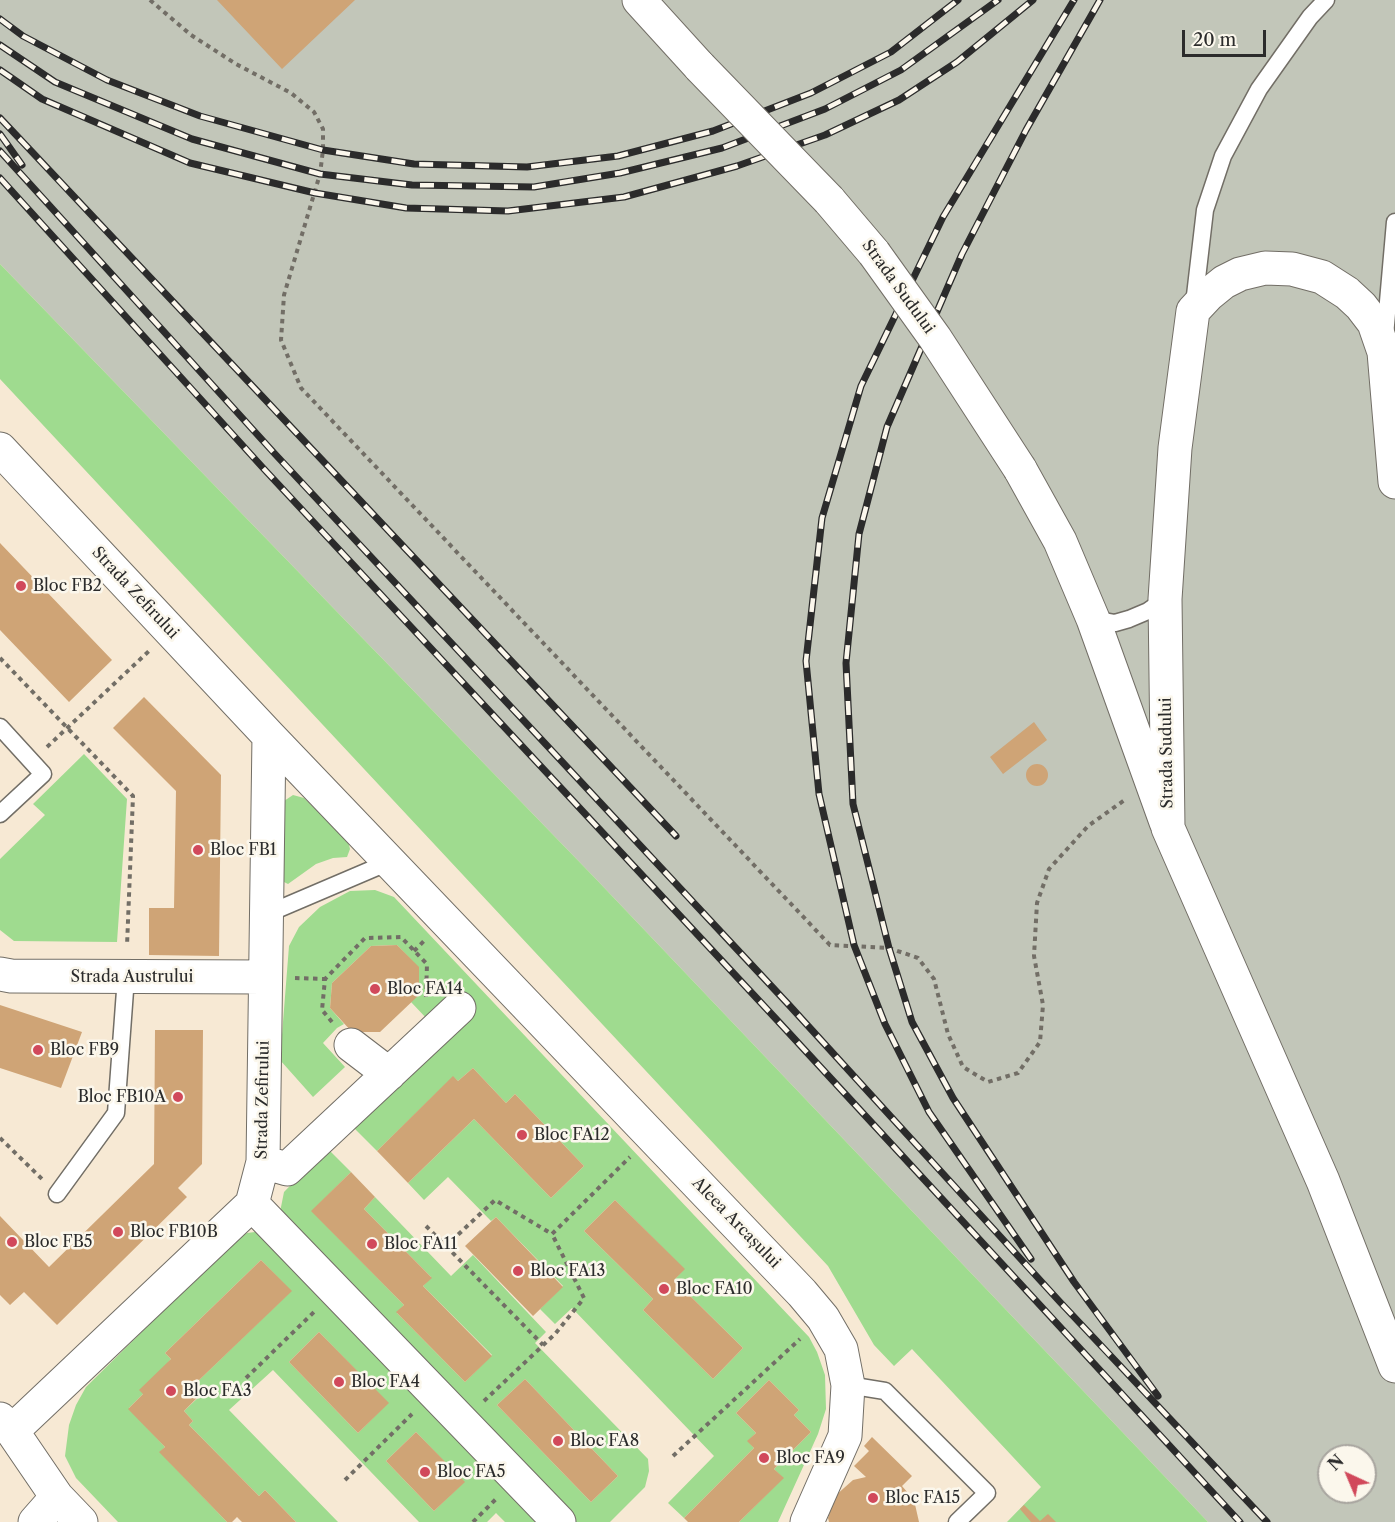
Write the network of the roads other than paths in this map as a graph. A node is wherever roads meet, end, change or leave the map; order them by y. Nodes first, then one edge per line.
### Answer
1 (639, 0) edge
2 (1326, 0) edge
3 (1395, 222) edge
4 (1193, 311) junction
5 (1384, 352) junction
6 (0, 449) edge
7 (1395, 483) edge
8 (1165, 599) junction
9 (1093, 619) junction
10 (0, 728) edge
11 (269, 736) junction
12 (0, 814) edge
13 (1168, 828) junction
14 (389, 862) junction
15 (267, 914) junction
16 (496, 973) joint
17 (0, 974) edge
18 (126, 977) junction
19 (265, 977) junction
20 (459, 1008) dead end
21 (344, 1036) road end
22 (389, 1074) junction
23 (263, 1162) junction
24 (57, 1194) road end
25 (252, 1204) junction
26 (1395, 1366) edge
27 (848, 1385) junction
28 (6, 1425) edge
29 (57, 1497) junction
30 (34, 1522) edge
31 (81, 1522) edge
32 (558, 1522) edge
33 (807, 1522) edge
34 (957, 1522) edge

1 - 9 street, Strada Sudului, bridge
2 - 4 lane
3 - 5 lane
4 - 5 street
4 - 8 street, Strada Sudului
5 - 7 street
6 - 11 street, Strada Zefirului
8 - 9 lane
8 - 13 street, Strada Sudului
9 - 13 street, Strada Sudului
10 - 12 lane
11 - 14 street, Strada Zefirului
11 - 15 street, Strada Zefirului
13 - 26 street
14 - 15 lane
14 - 16 street, Strada Zefirului
15 - 19 street, Strada Zefirului
16 - 27 street, Aleea Arcașului
17 - 18 street, Strada Austrului
18 - 19 street, Strada Austrului
18 - 24 lane
19 - 23 street, Strada Zefirului
20 - 22 street
21 - 22 street
22 - 23 street
23 - 25 street, Strada Zefirului
25 - 28 street
25 - 32 street
27 - 33 street, Aleea Arcașului
27 - 34 lane
28 - 29 street
29 - 30 street
29 - 31 street

